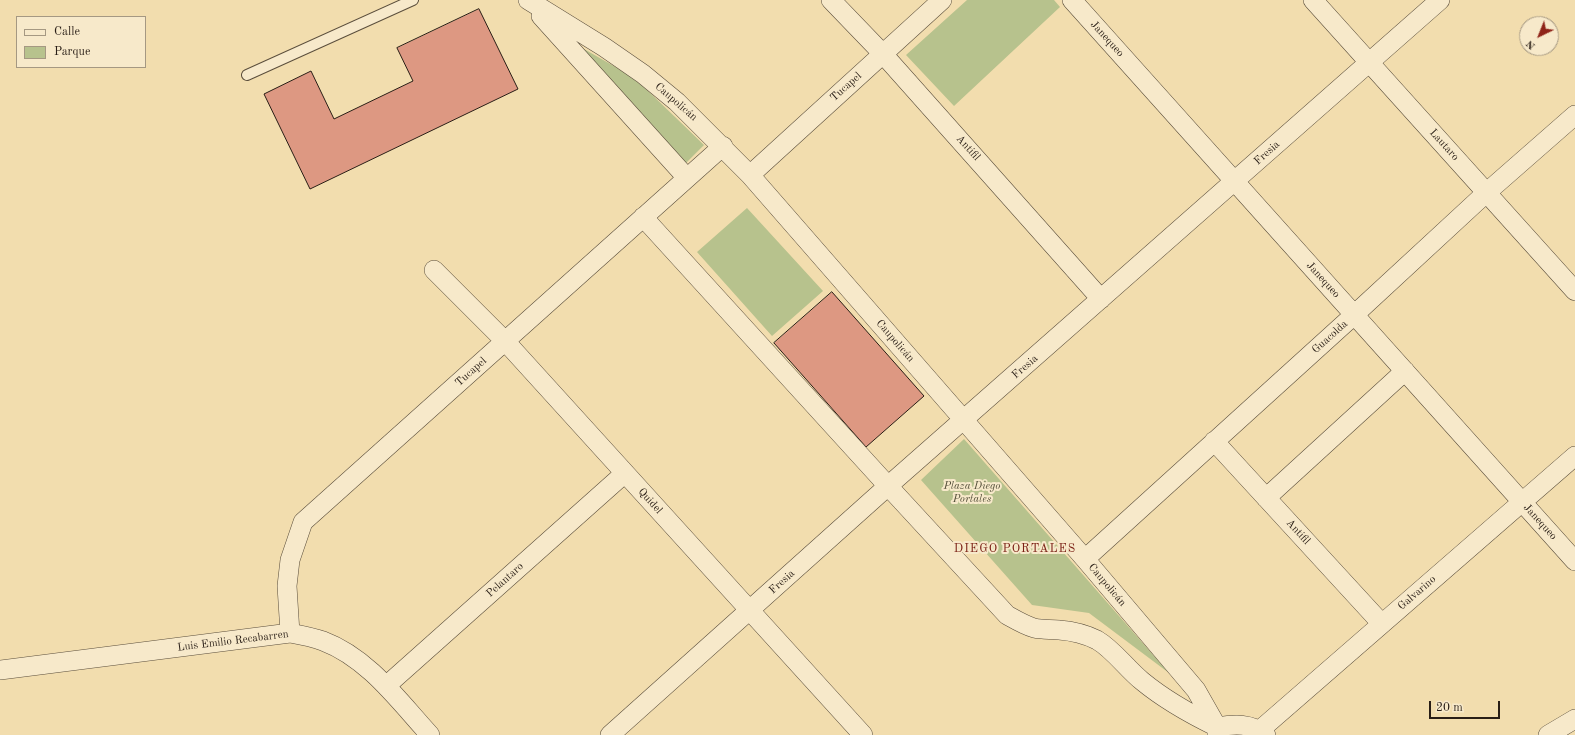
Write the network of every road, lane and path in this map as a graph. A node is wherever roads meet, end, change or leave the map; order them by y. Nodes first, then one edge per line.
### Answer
1 (414, 0) edge
2 (527, 0) edge
3 (831, 0) edge
4 (942, 0) edge
5 (1072, 0) edge
6 (1313, 0) edge
7 (1440, 0) edge
8 (883, 54) junction
9 (1369, 63) junction
10 (247, 75) dead end
11 (1575, 114) edge
12 (723, 146) junction
13 (750, 175) junction
14 (687, 178) junction
15 (1235, 182) junction
16 (1486, 192) junction
17 (643, 217) junction
18 (434, 270) dead end
19 (1575, 291) edge
20 (1101, 299) junction
21 (1354, 315) junction
22 (505, 341) junction
23 (1405, 371) junction
24 (964, 420) junction
25 (1214, 441) junction
26 (1575, 456) edge
27 (625, 473) junction
28 (888, 486) junction
29 (1266, 498) junction
30 (1522, 502) junction
31 (1085, 559) junction
32 (1575, 561) edge
33 (750, 611) junction
34 (1382, 624) junction
35 (290, 633) junction
36 (0, 670) edge
37 (386, 686) junction
38 (1575, 719) edge
39 (1217, 731) edge
40 (1263, 733) edge
41 (430, 735) edge
42 (610, 735) edge
43 (863, 735) edge
44 (1548, 735) edge

1 - 10 lane
2 - 12 street, Caupolicán
2 - 14 street, Caupolicán
3 - 8 street, Antifil
4 - 8 street, Tucapel
5 - 15 street, Janequeo
6 - 9 street, Lautaro
7 - 9 street, Fresia
8 - 13 street, Tucapel
8 - 20 street, Antifil
9 - 15 street, Fresia
9 - 16 street, Lautaro
11 - 16 street, Guacolda
12 - 13 street, Caupolicán
12 - 14 street, Tucapel
13 - 24 street, Caupolicán
14 - 17 street, Tucapel
15 - 20 street, Fresia
15 - 21 street, Janequeo
16 - 19 street, Lautaro
16 - 21 street, Guacolda
17 - 22 street, Tucapel
17 - 28 street
18 - 22 street, Quidel
20 - 24 street, Fresia
21 - 23 street, Janequeo
21 - 25 street, Guacolda
22 - 27 street, Quidel
22 - 35 street, Tucapel
23 - 29 street
23 - 30 street, Janequeo
24 - 28 street, Fresia
24 - 31 street, Caupolicán
25 - 29 street, Antifil
25 - 31 street, Guacolda
26 - 30 street, Galvarino
27 - 33 street, Quidel
27 - 37 street, Pelantaro
28 - 33 street, Fresia
28 - 39 street
29 - 34 street, Antifil
30 - 32 street, Janequeo
30 - 34 street, Galvarino
31 - 39 street, Caupolicán
33 - 42 street, Fresia
33 - 43 street, Quidel
34 - 40 street, Galvarino
35 - 36 street, Luis Emilio Recabarren
35 - 37 street, Luis Emilio Recabarren
37 - 41 street, Luis Emilio Recabarren
38 - 44 street
39 - 40 street

